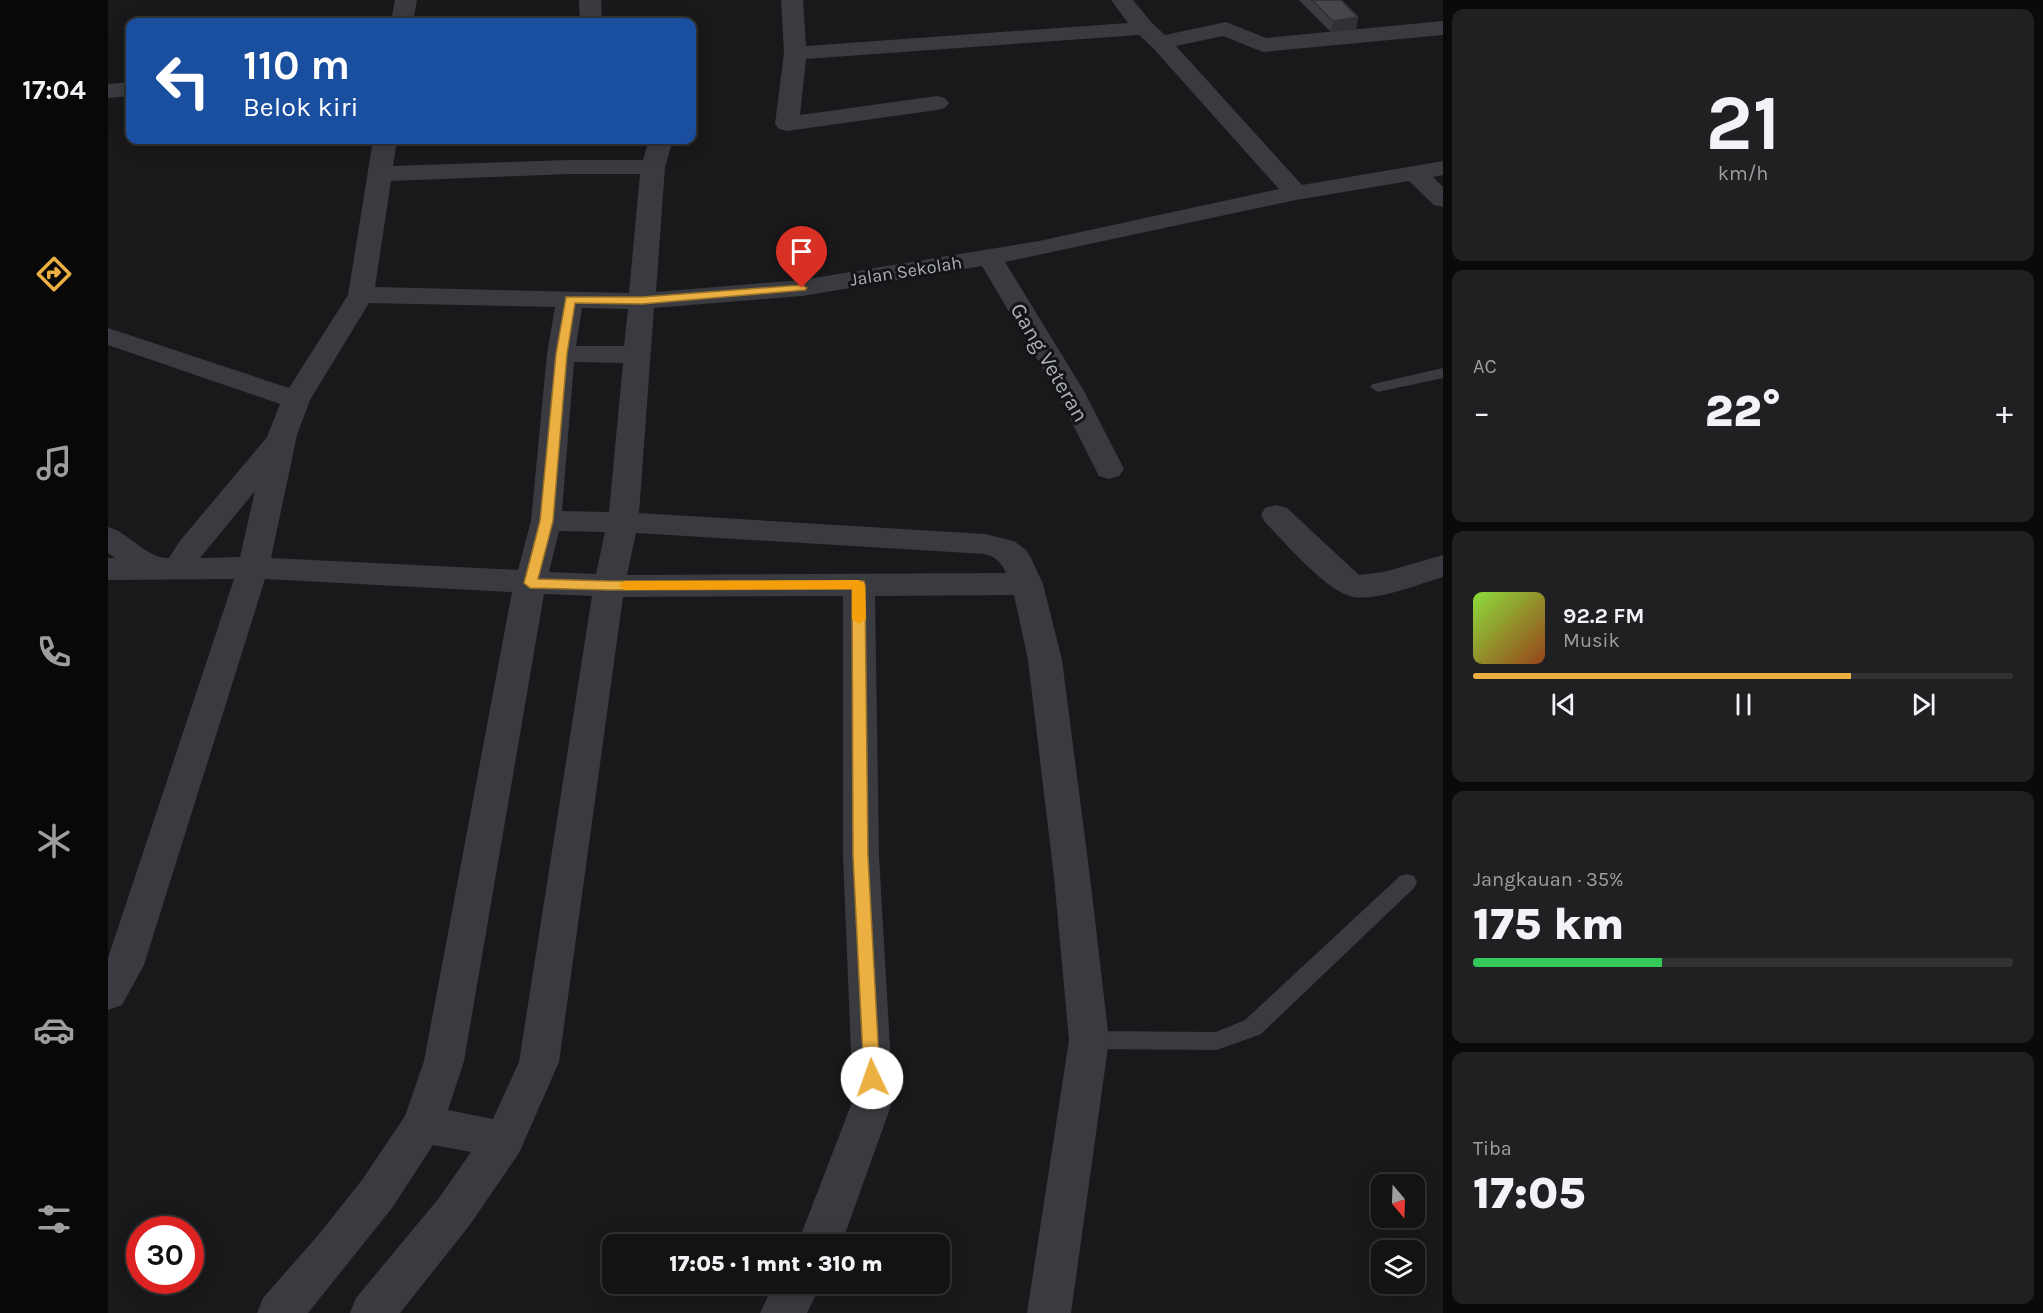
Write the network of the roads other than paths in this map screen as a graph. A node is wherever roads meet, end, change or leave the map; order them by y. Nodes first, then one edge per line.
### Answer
1 (406, 0) edge
2 (590, 0) edge
3 (792, 0) edge
4 (1122, 0) edge
5 (403, 18) edge
6 (591, 18) edge
7 (1144, 28) junction
8 (1443, 28) edge
9 (1161, 43) junction
10 (795, 53) junction
11 (126, 89) edge
12 (108, 91) edge
13 (937, 103) dead end
14 (385, 144) edge
15 (660, 144) edge
16 (653, 167) junction
17 (1443, 168) edge
18 (1413, 172) junction
19 (381, 174) junction
20 (1296, 193) junction
21 (1443, 200) edge
22 (989, 258) junction
23 (360, 295) junction
24 (570, 299) junction
25 (642, 300) junction
26 (108, 336) edge
27 (561, 354) junction
28 (638, 355) junction
29 (1443, 373) edge
30 (1378, 387) dead end
31 (296, 400) junction
32 (282, 435) junction
33 (1109, 469) dead end
34 (1276, 515) dead end
35 (546, 521) junction
36 (623, 522) junction
37 (108, 537) edge
38 (1443, 566) edge
39 (163, 567) junction
40 (253, 568) junction
41 (108, 569) edge
42 (530, 583) junction
43 (1027, 584) junction
44 (859, 585) junction
45 (609, 586) junction
46 (1407, 882) dead end
47 (108, 993) edge
48 (1089, 1040) junction
49 (423, 1124) junction
50 (504, 1140) junction
51 (823, 1234) edge
52 (793, 1294) edge
53 (279, 1313) edge
54 (372, 1313) edge
55 (782, 1313) edge
56 (1049, 1313) edge

1 - 5 street
2 - 6 street
3 - 10 street
4 - 7 street
7 - 9 street
7 - 10 street
8 - 9 street
9 - 20 street
10 - 13 street
11 - 12 street
14 - 19 street
15 - 16 street
16 - 19 street
16 - 25 street
17 - 18 street, Jalan Sekolah
18 - 20 street, Jalan Sekolah
18 - 21 street
19 - 23 street
20 - 22 street, Jalan Sekolah
22 - 25 street, Jalan Sekolah
22 - 33 street, Gang Veteran
23 - 24 street, Jalan Sekolah
23 - 31 street
24 - 25 street, Jalan Sekolah
24 - 27 street
25 - 28 street
26 - 31 street
27 - 28 street
27 - 35 street
28 - 36 street
29 - 30 lane
31 - 32 street
32 - 39 street
32 - 40 street
34 - 38 street
35 - 36 street
35 - 42 street
36 - 43 street
36 - 45 street
37 - 39 street
39 - 40 street
39 - 41 street
40 - 42 street
40 - 47 street
42 - 45 street
42 - 49 street
43 - 44 street
43 - 48 street
44 - 45 street
44 - 51 street
45 - 50 street
46 - 48 lane
48 - 56 street
49 - 50 street
49 - 53 street
50 - 54 street
52 - 55 street

